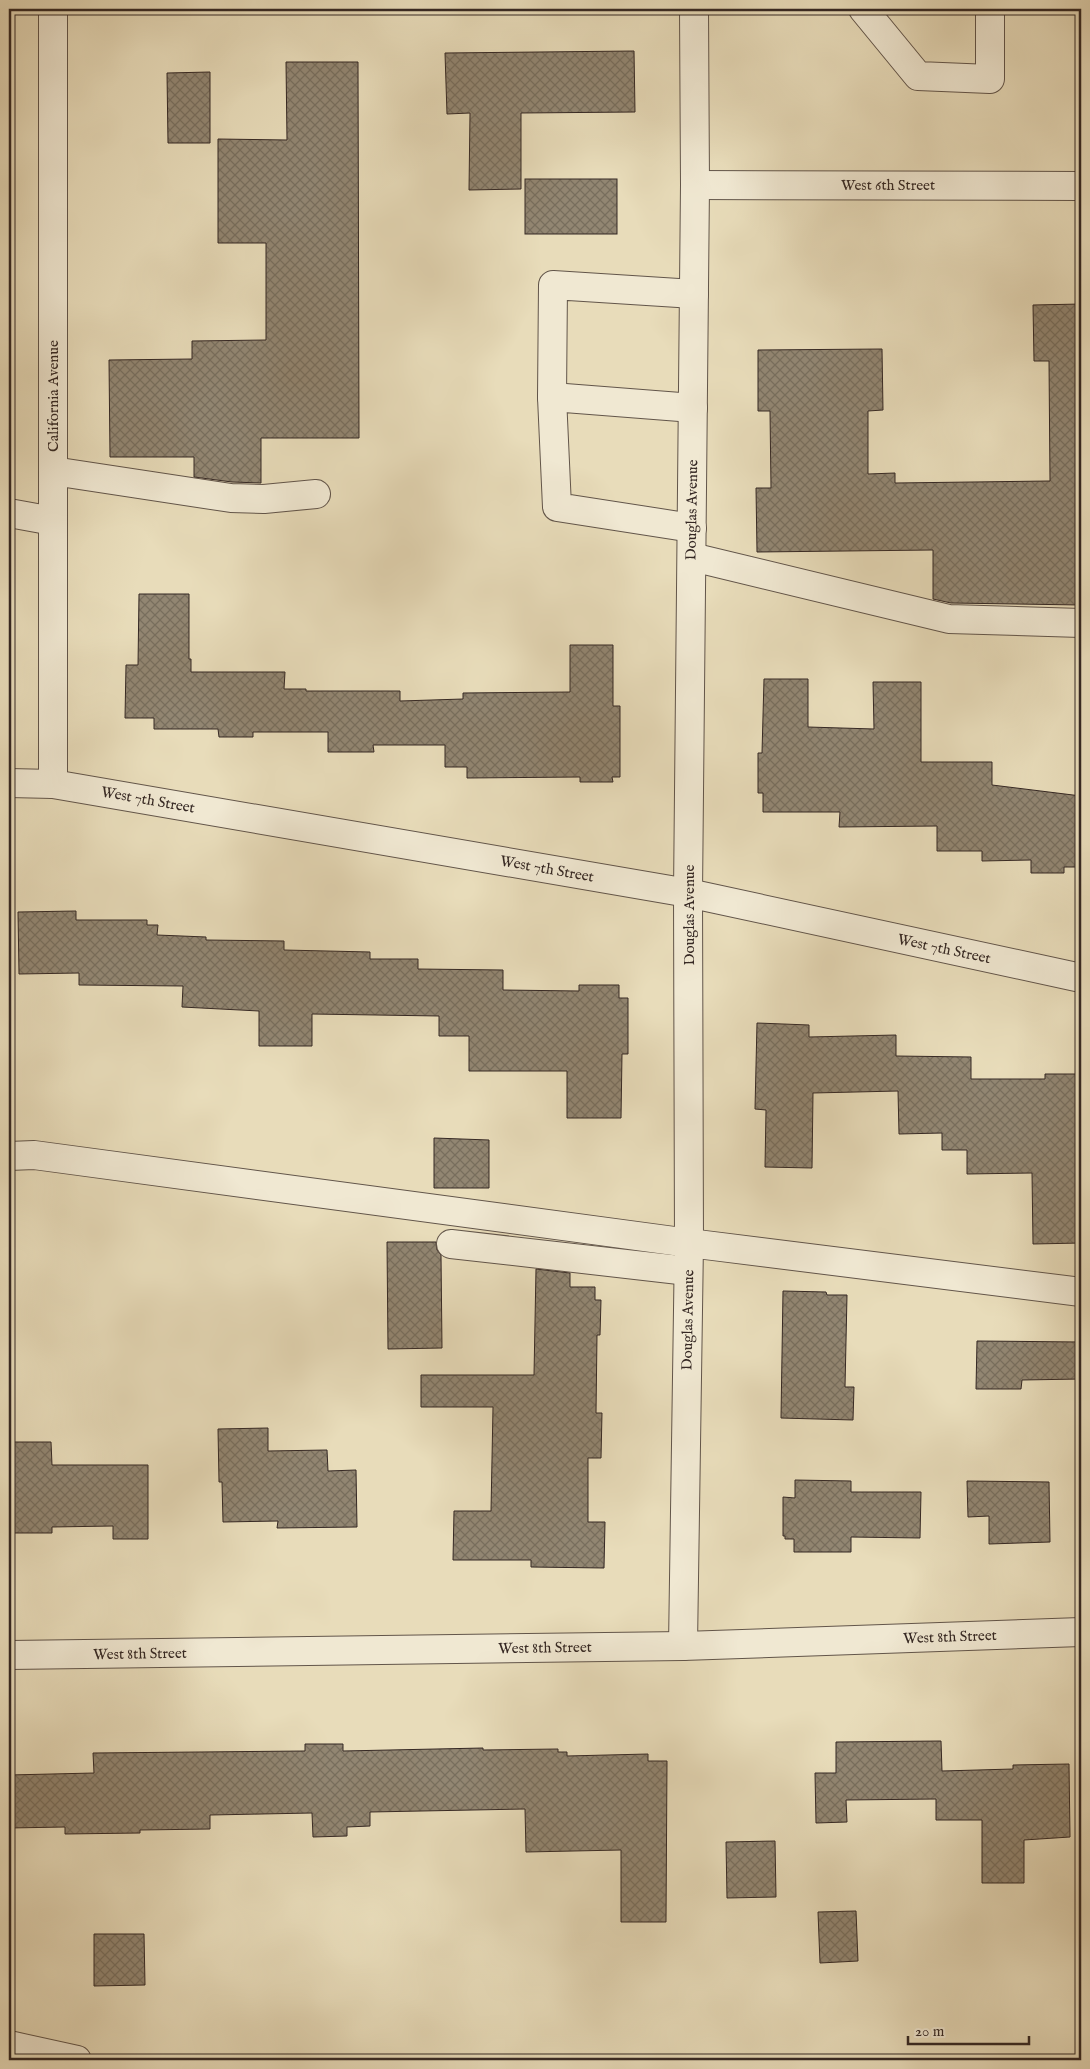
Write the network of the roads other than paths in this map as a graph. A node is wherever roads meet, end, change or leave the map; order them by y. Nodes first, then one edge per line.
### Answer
1 (53, 9) edge
2 (694, 9) edge
3 (863, 9) edge
4 (990, 9) edge
5 (695, 185) junction
6 (1081, 186) edge
7 (694, 294) junction
8 (552, 397) junction
9 (693, 408) junction
10 (53, 470) junction
11 (316, 494) dead end
12 (9, 513) edge
13 (53, 522) junction
14 (692, 528) junction
15 (692, 557) junction
16 (1081, 623) edge
17 (9, 783) edge
18 (53, 784) junction
19 (688, 893) junction
20 (1081, 978) edge
21 (9, 1156) edge
22 (689, 1243) junction
23 (451, 1244) dead end
24 (688, 1271) junction
25 (1081, 1292) edge
26 (1081, 1632) edge
27 (683, 1646) junction
28 (9, 1656) edge
29 (9, 2046) edge
30 (76, 2060) edge

1 - 10 street, California Avenue
2 - 5 street, Douglas Avenue
3 - 4 street
5 - 6 street, West 6th Street
5 - 7 street, Douglas Avenue
7 - 8 street
7 - 9 street, Douglas Avenue
8 - 9 street
8 - 14 street
9 - 14 street, Douglas Avenue
10 - 11 street
10 - 13 street, California Avenue
12 - 13 street
13 - 18 street, California Avenue
14 - 15 street, Douglas Avenue
15 - 16 street
15 - 19 street, Douglas Avenue
17 - 18 street, West 7th Street
18 - 19 street, West 7th Street
19 - 20 street, West 7th Street
19 - 22 street, Douglas Avenue
21 - 22 street
22 - 24 street, Douglas Avenue
22 - 25 street
23 - 24 street
24 - 27 street, Douglas Avenue
26 - 27 street, West 8th Street
27 - 28 street, West 8th Street
29 - 30 street

